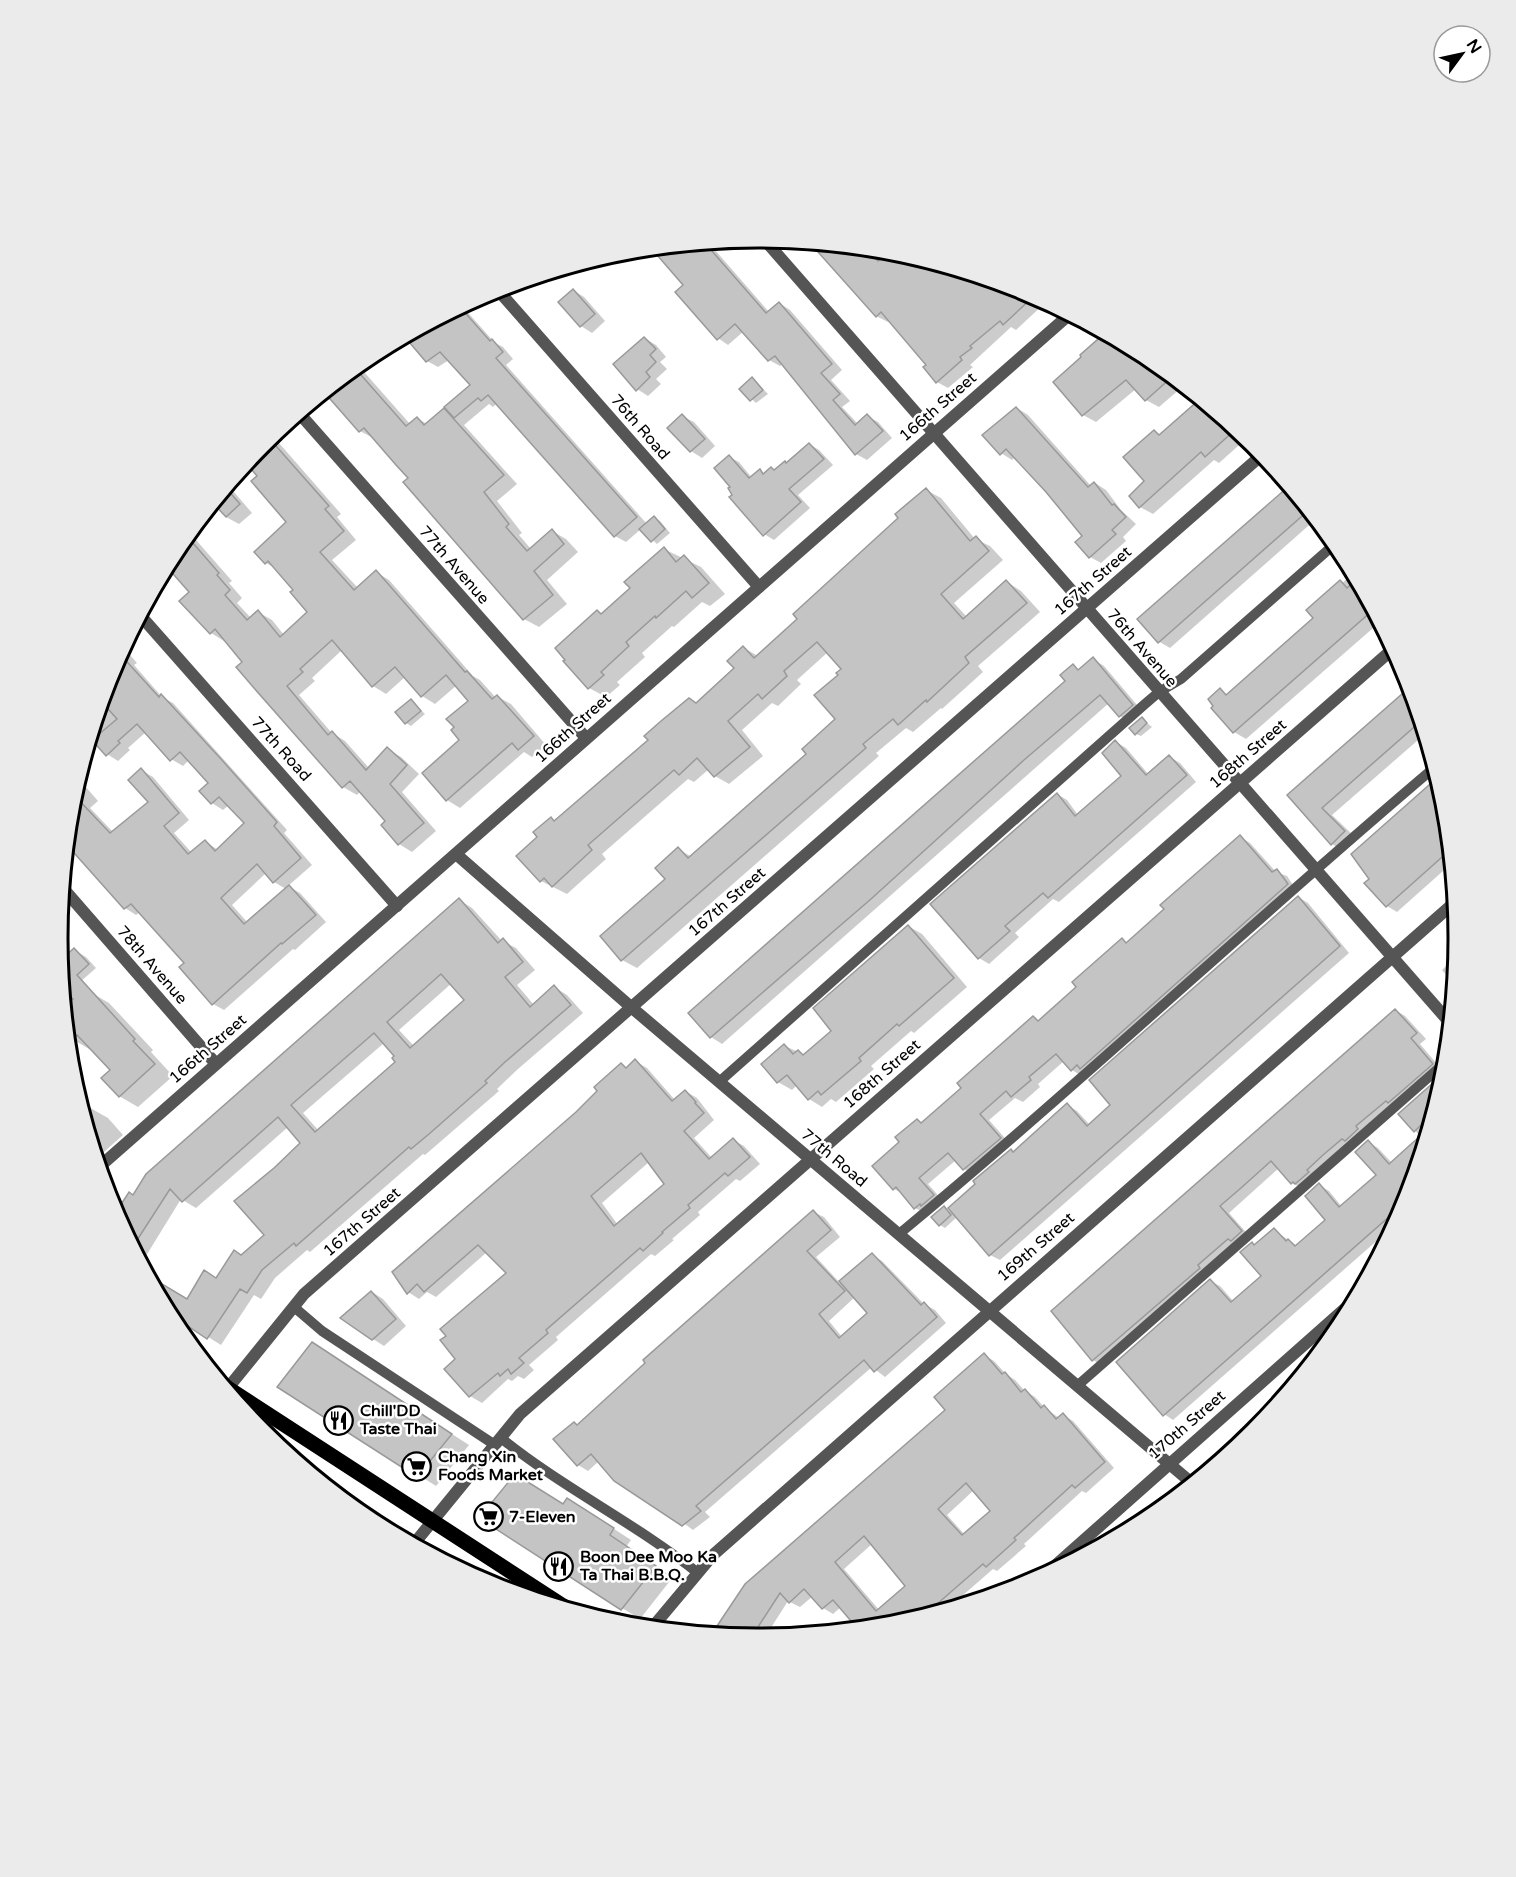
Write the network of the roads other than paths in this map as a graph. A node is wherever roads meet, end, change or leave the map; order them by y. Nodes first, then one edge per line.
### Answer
1 (772, 248) edge
2 (504, 297) edge
3 (1064, 319) edge
4 (304, 418) edge
5 (934, 433) junction
6 (1256, 460) edge
7 (1328, 550) edge
8 (759, 587) junction
9 (1087, 609) junction
10 (145, 621) edge
11 (1387, 654) edge
12 (1159, 692) junction
13 (585, 738) junction
14 (1428, 773) edge
15 (1239, 783) junction
16 (456, 854) junction
17 (1315, 869) junction
18 (69, 895) edge
19 (397, 906) junction
20 (1447, 909) edge
21 (1392, 957) junction
22 (632, 1008) junction
23 (1444, 1016) edge
24 (216, 1064) junction
25 (1435, 1071) edge
26 (719, 1082) junction
27 (810, 1159) junction
28 (105, 1162) edge
29 (899, 1234) junction
30 (294, 1307) junction
31 (989, 1311) junction
32 (1336, 1315) edge
33 (228, 1381) edge
34 (1077, 1386) junction
35 (241, 1396) edge
36 (498, 1441) junction
37 (1169, 1463) junction
38 (1187, 1479) edge
39 (433, 1521) junction
40 (418, 1539) edge
41 (1064, 1557) edge
42 (698, 1573) junction
43 (547, 1595) edge
44 (657, 1621) edge

1 - 5 street, 76th Avenue
2 - 8 street, 76th Road
3 - 5 street, 166th Street
4 - 13 street, 77th Avenue
5 - 8 street, 166th Street
5 - 9 street, 76th Avenue
6 - 9 street, 167th Street
7 - 12 lane
8 - 13 street, 166th Street
9 - 12 street, 76th Avenue
9 - 22 street, 167th Street
10 - 19 street, 77th Road
11 - 15 street, 168th Street
12 - 15 street, 76th Avenue
12 - 26 lane
13 - 16 street, 166th Street
14 - 17 lane
15 - 17 street, 76th Avenue
15 - 27 street, 168th Street
16 - 19 street, 166th Street
16 - 22 street, 77th Road
17 - 21 street, 76th Avenue
17 - 29 lane
18 - 24 street, 78th Avenue
19 - 24 street, 166th Street
20 - 21 street, 169th Street
21 - 23 street, 76th Avenue
21 - 31 street, 169th Street
22 - 26 street, 77th Road
22 - 30 street, 167th Street
24 - 28 street, 166th Street
25 - 34 lane
26 - 27 street, 77th Road
27 - 29 street, 77th Road
27 - 36 street, 168th Street
29 - 31 street, 77th Road
30 - 33 street, 167th Street
30 - 36 lane
31 - 34 street, 77th Road
31 - 42 street, 169th Street
32 - 37 street, 170th Street
34 - 37 street, 77th Road
35 - 39 main road
36 - 39 street, 168th Street
36 - 42 lane
37 - 38 street, 77th Road
37 - 41 street, 170th Street
39 - 40 street, 168th Street
39 - 43 main road
42 - 44 street, 169th Street

